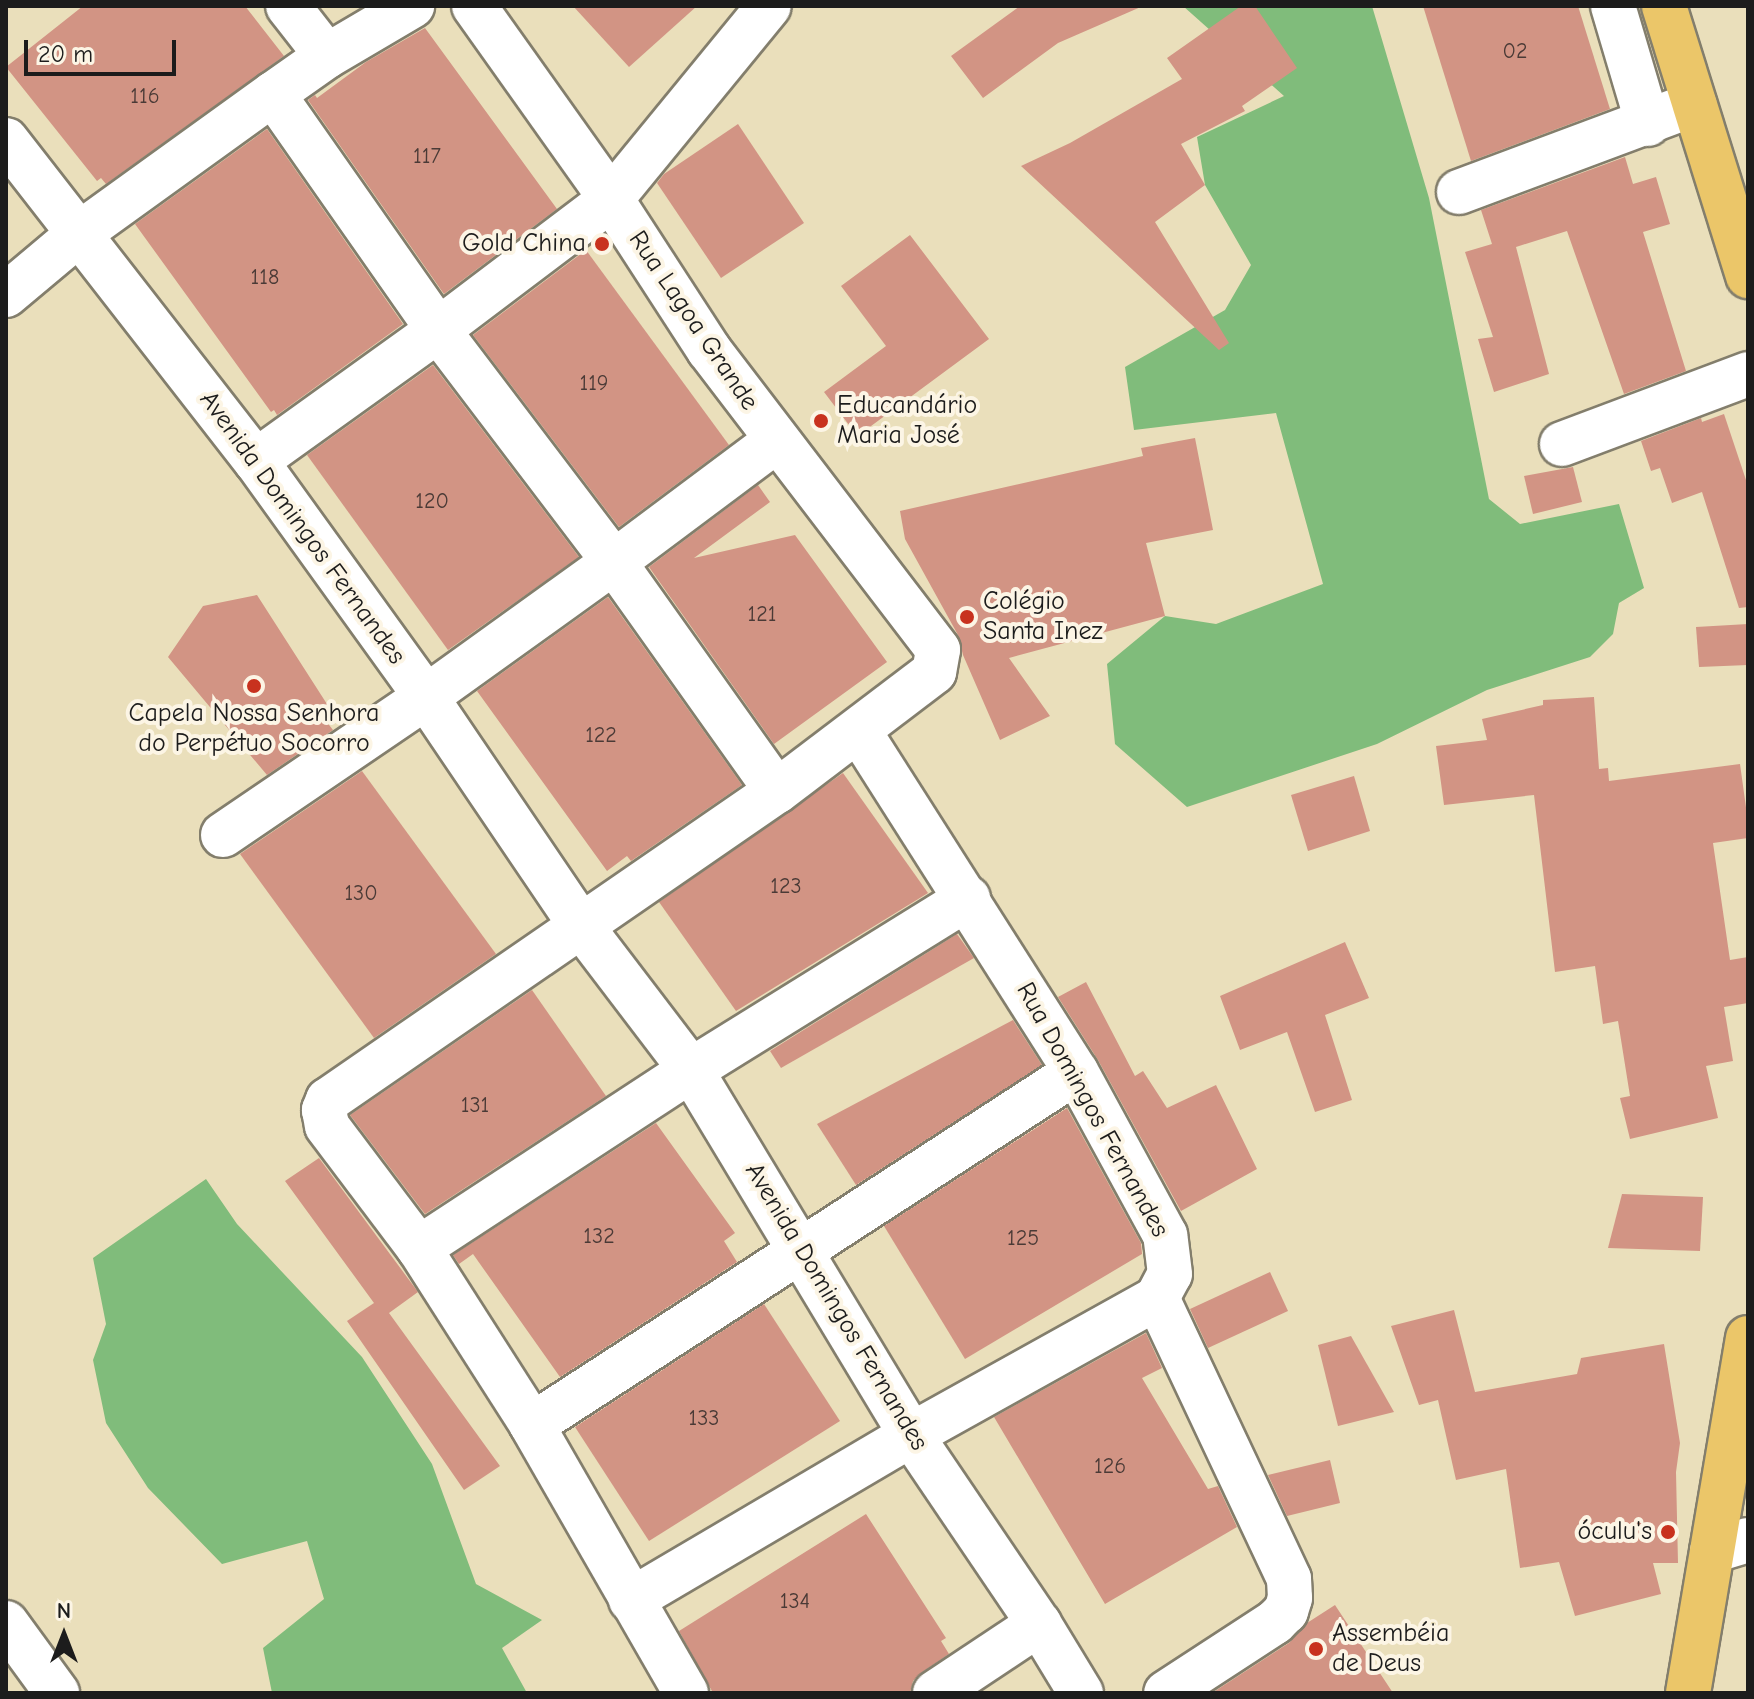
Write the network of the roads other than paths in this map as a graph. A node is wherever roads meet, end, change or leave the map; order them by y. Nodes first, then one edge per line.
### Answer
1 (288, 6) edge
2 (412, 6) edge
3 (474, 6) edge
4 (769, 6) edge
5 (1613, 6) edge
6 (1664, 6) edge
7 (327, 56) junction
8 (273, 94) junction
9 (1694, 104) junction
10 (1648, 124) junction
11 (6, 140) edge
12 (1459, 192) dead end
13 (611, 199) junction
14 (80, 233) junction
15 (1748, 276) edge
16 (6, 295) edge
17 (438, 330) junction
18 (1748, 374) edge
19 (776, 441) junction
20 (1562, 444) dead end
21 (256, 461) junction
22 (614, 562) junction
23 (426, 697) junction
24 (859, 731) junction
25 (777, 791) junction
26 (223, 835) dead end
27 (968, 898) junction
28 (582, 927) junction
29 (691, 1070) junction
30 (1076, 1072) junction
31 (419, 1248) junction
32 (802, 1251) junction
33 (1157, 1298) junction
34 (1748, 1338) edge
35 (532, 1425) junction
36 (911, 1435) junction
37 (1730, 1545) edge
38 (631, 1600) junction
39 (6, 1623) edge
40 (1039, 1624) junction
41 (57, 1693) edge
42 (686, 1693) edge
43 (935, 1693) edge
44 (1081, 1693) edge
45 (1166, 1693) edge
46 (1688, 1693) edge

1 - 7 street
2 - 7 street
3 - 13 street
4 - 13 street
5 - 10 street
6 - 9 main road
7 - 8 street
8 - 14 street
8 - 17 street
9 - 10 street
9 - 15 main road
10 - 12 street
11 - 14 street, Avenida Domingos Fernandes
13 - 17 street
13 - 19 street, Rua Lagoa Grande
14 - 16 street
14 - 21 street, Avenida Domingos Fernandes
17 - 21 street
17 - 22 street
18 - 20 street
19 - 22 street
19 - 24 street
21 - 23 street, Avenida Domingos Fernandes
22 - 23 street
22 - 25 street
23 - 26 street
23 - 28 street, Avenida Domingos Fernandes
24 - 25 street
24 - 27 street, Rua Domingos Fernandes
25 - 28 street
27 - 29 street
27 - 30 street, Rua Domingos Fernandes
28 - 29 street, Avenida Domingos Fernandes
28 - 31 street
29 - 31 street
29 - 32 street, Avenida Domingos Fernandes
30 - 32 street
30 - 33 street, Rua Domingos Fernandes
31 - 35 street
32 - 35 street
32 - 36 street, Avenida Domingos Fernandes
33 - 36 street
33 - 45 street
34 - 37 main road
35 - 38 street
36 - 38 street
36 - 40 street, Avenida Domingos Fernandes
37 - 46 main road
38 - 42 street
39 - 41 street
40 - 43 street
40 - 44 street, Avenida Domingos Fernandes

